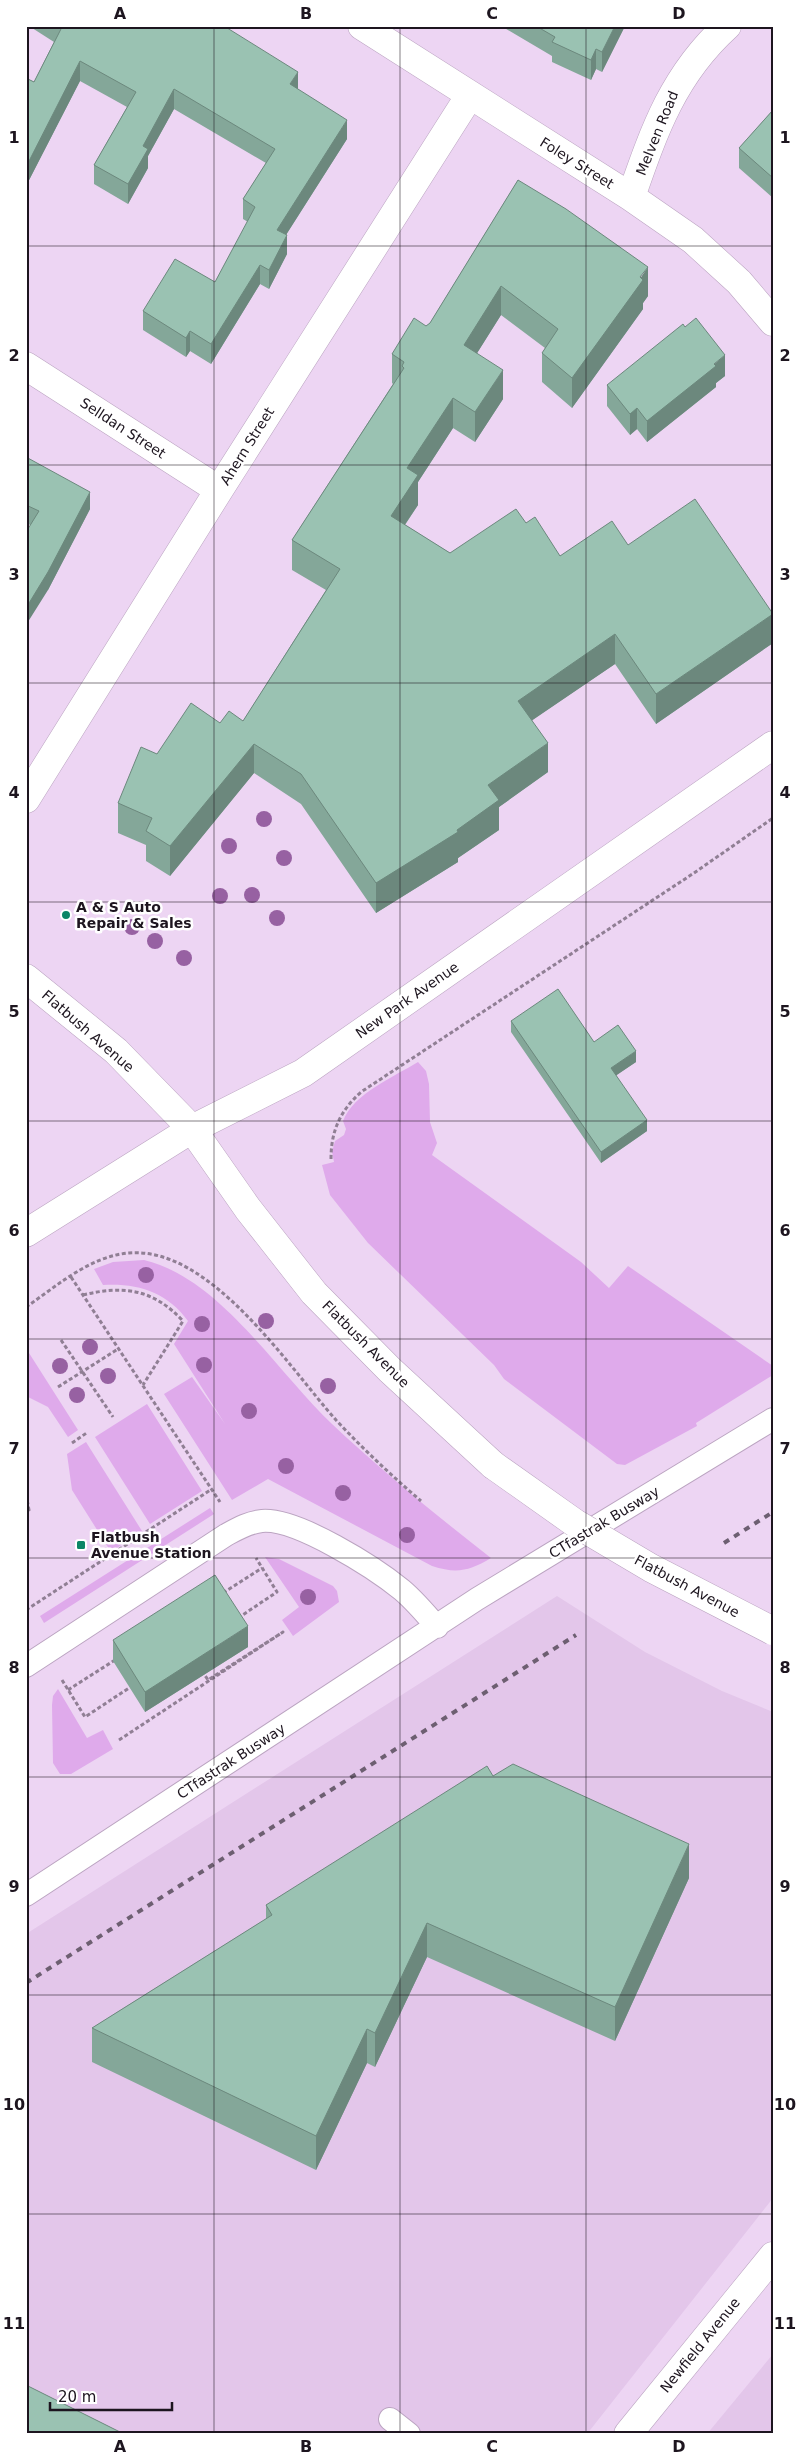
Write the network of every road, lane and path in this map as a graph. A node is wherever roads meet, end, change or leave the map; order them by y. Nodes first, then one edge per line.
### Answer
1 (362, 26) edge
2 (727, 26) edge
3 (470, 95) junction
4 (631, 197) junction
5 (773, 322) edge
6 (26, 366) edge
7 (219, 490) junction
8 (773, 745) edge
9 (26, 799) edge
10 (773, 818) edge
11 (26, 978) edge
12 (192, 1130) junction
13 (331, 1159) dead end
14 (26, 1233) edge
15 (71, 1277) junction
16 (83, 1295) junction
17 (26, 1307) edge
18 (61, 1340) dead end
19 (118, 1349) junction
20 (83, 1371) junction
21 (143, 1385) junction
22 (58, 1387) dead end
23 (113, 1417) dead end
24 (773, 1419) edge
25 (88, 1432) dead end
26 (72, 1443) dead end
27 (212, 1489) junction
28 (26, 1494) edge
29 (421, 1501) dead end
30 (224, 1506) dead end
31 (26, 1515) edge
32 (256, 1558) dead end
33 (262, 1568) junction
34 (222, 1594) edge
35 (26, 1610) edge
36 (237, 1618) edge
37 (437, 1626) junction
38 (773, 1632) edge
39 (117, 1659) edge
40 (198, 1665) edge
41 (26, 1666) edge
42 (60, 1677) dead end
43 (140, 1681) edge
44 (68, 1690) junction
45 (119, 1740) dead end
46 (26, 1895) edge
47 (773, 2256) edge
48 (390, 2419) dead end
49 (409, 2434) edge
50 (628, 2434) edge

1 - 3 street, Foley Street
2 - 4 street, Melven Road
3 - 4 street, Foley Street
3 - 7 street, Ahern Street
4 - 5 street, Foley Street
6 - 7 street, Selldan Street
7 - 9 street, Ahern Street
8 - 12 street, New Park Avenue
10 - 13 path
11 - 12 street, Flatbush Avenue
12 - 14 street, New Park Avenue
12 - 38 street, Flatbush Avenue, bridge
15 - 16 path
15 - 17 path
15 - 29 path
16 - 19 path
16 - 21 path
18 - 20 path
19 - 20 path
19 - 21 path
20 - 22 path
20 - 23 path
21 - 27 path
24 - 37 lane, CTfastrak Busway
25 - 26 path
27 - 30 path
27 - 35 path
28 - 31 path
32 - 33 path
33 - 34 path
33 - 36 path
37 - 41 lane
37 - 46 lane, CTfastrak Busway
39 - 44 path
40 - 45 path
42 - 44 path
43 - 44 path
47 - 50 street, Newfield Avenue
48 - 49 lane

